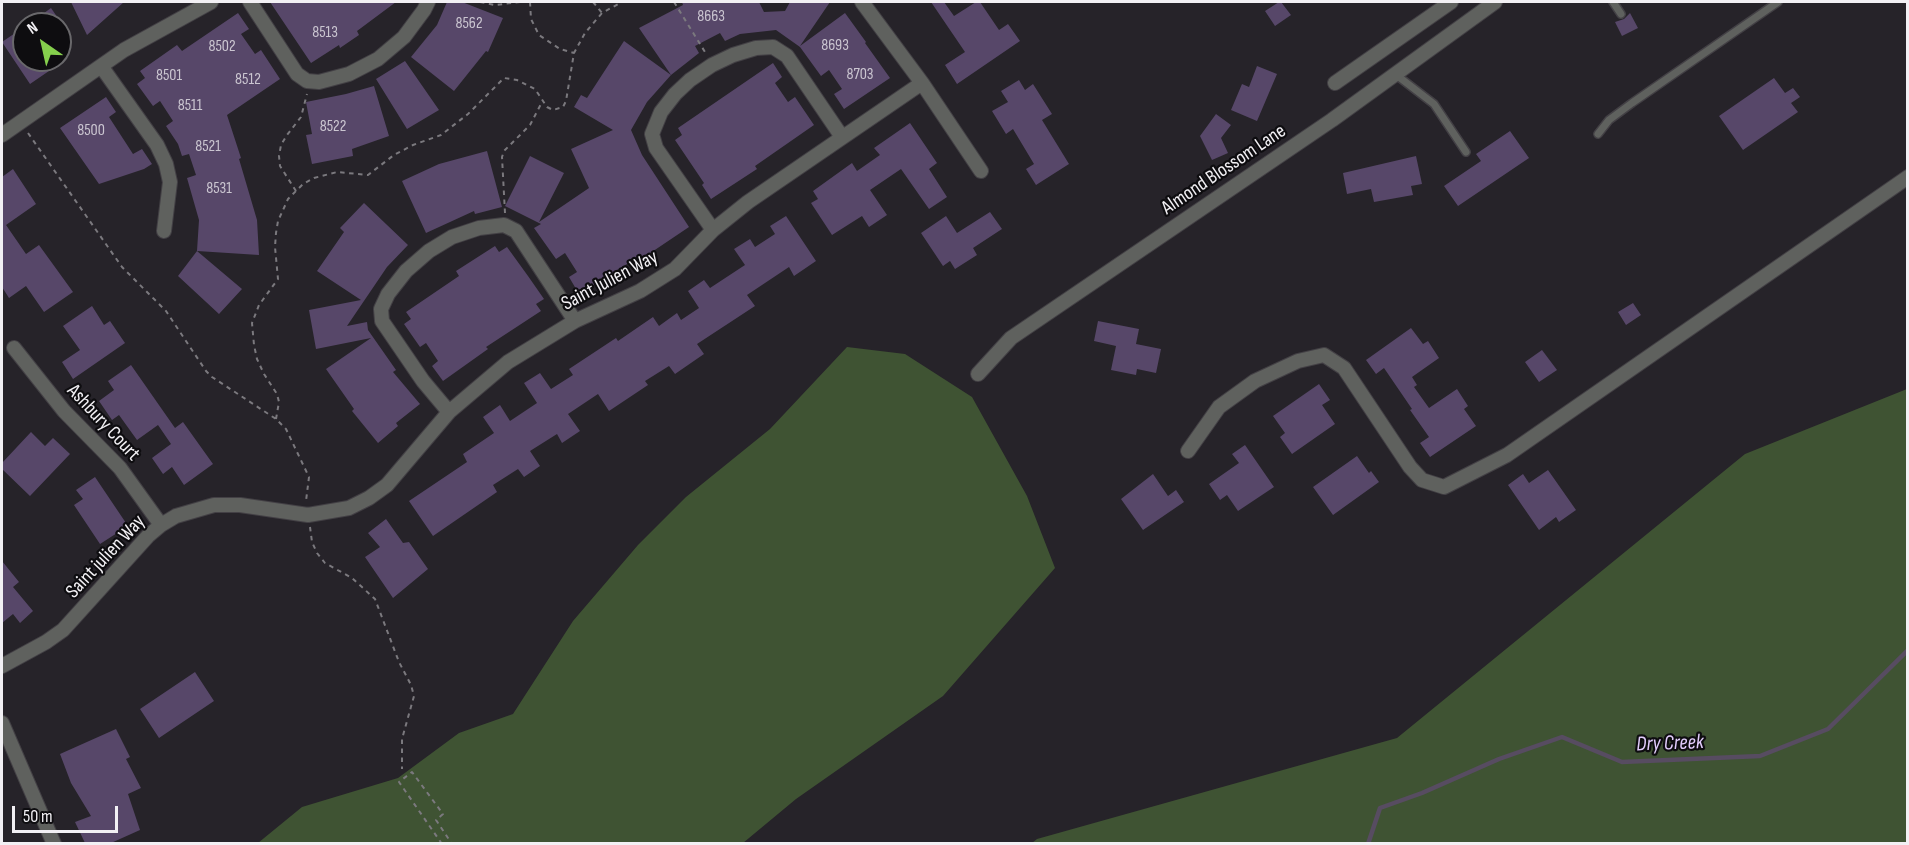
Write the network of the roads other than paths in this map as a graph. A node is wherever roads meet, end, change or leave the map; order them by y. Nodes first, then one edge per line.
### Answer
1 (211, 2) edge
2 (250, 2) edge
3 (428, 2) edge
4 (862, 2) edge
5 (1451, 2) edge
6 (1495, 2) edge
7 (1613, 2) edge
8 (1778, 2) edge
9 (1621, 14) dead end
10 (102, 66) junction
11 (1395, 74) junction
12 (922, 83) junction
13 (1335, 83) dead end
14 (1598, 134) dead end
15 (2, 135) edge
16 (842, 137) junction
17 (1466, 152) dead end
18 (981, 171) dead end
19 (1908, 177) edge
20 (713, 230) junction
21 (164, 231) dead end
22 (575, 321) junction
23 (14, 348) dead end
24 (978, 374) dead end
25 (449, 412) junction
26 (1188, 450) dead end
27 (315, 514) joint
28 (161, 525) junction
29 (2, 666) edge
30 (2, 723) edge
31 (54, 843) edge

1 - 10 street
2 - 3 street
4 - 12 street
5 - 13 street
6 - 11 street, Almond Blossom Lane
7 - 9 lane
8 - 14 lane
10 - 15 street
10 - 21 street
11 - 17 lane
11 - 24 street, Almond Blossom Lane
12 - 16 street, Saint Julien Way
12 - 18 street
16 - 20 street, Saint Julien Way
16 - 20 street
19 - 26 street
20 - 22 street, Saint Julien Way
22 - 25 street, Saint Julien Way
22 - 25 street
23 - 28 street, Ashbury Court
25 - 27 street, Saint Julien Way
27 - 28 street, Saint julien Way
28 - 29 street, Saint julien Way
30 - 31 street

